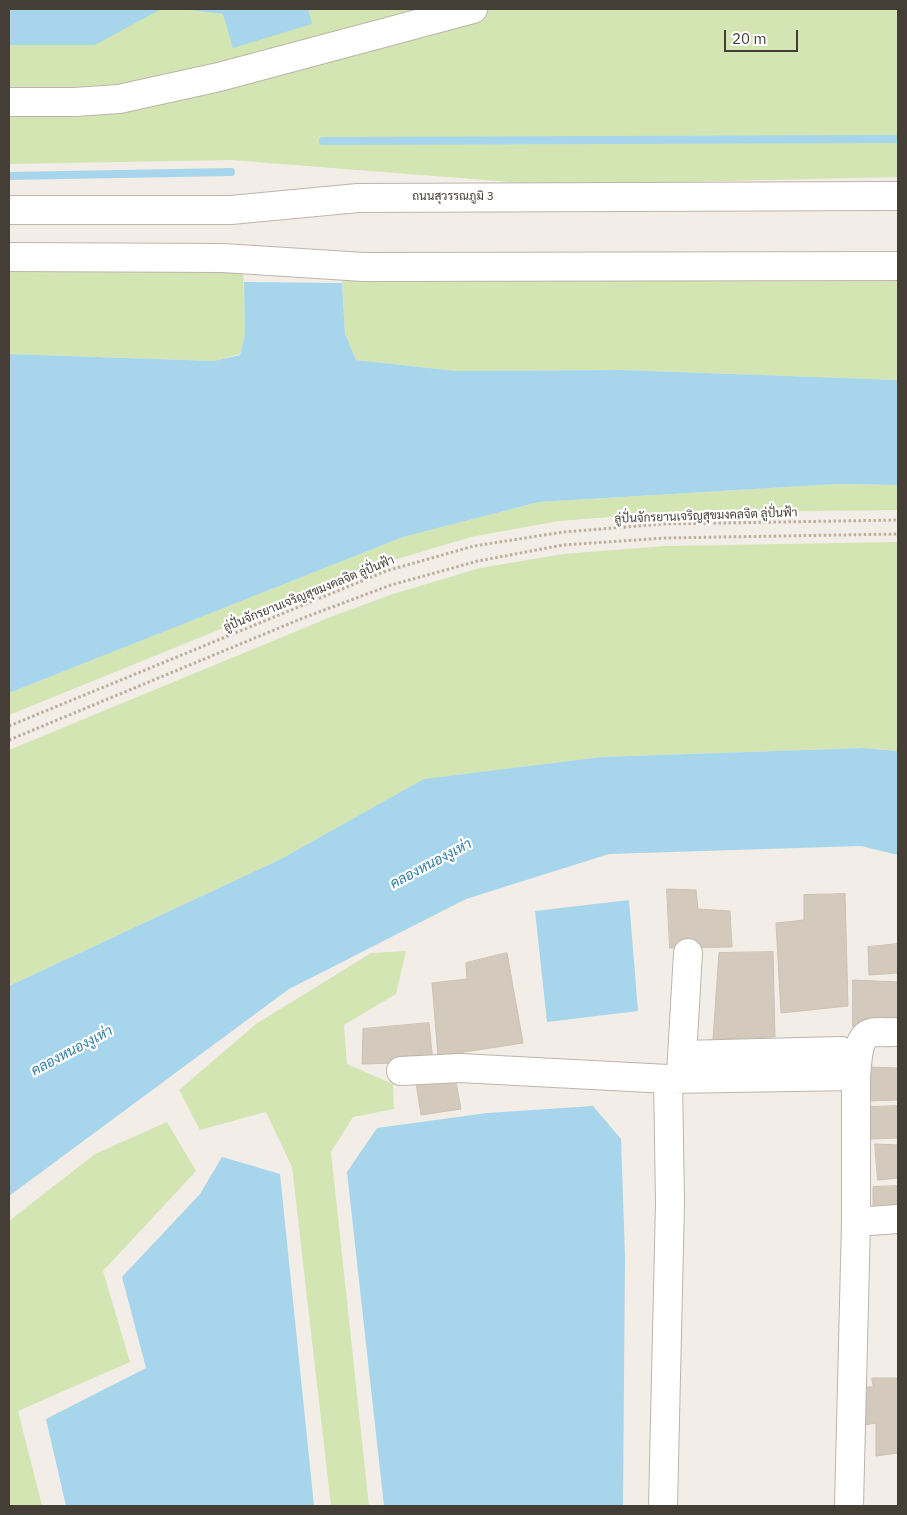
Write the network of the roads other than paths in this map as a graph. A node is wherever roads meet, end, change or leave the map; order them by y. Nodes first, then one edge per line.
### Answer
1 (473, 9) edge
2 (9, 102) edge
3 (898, 196) edge
4 (9, 210) edge
5 (9, 257) edge
6 (898, 266) edge
7 (688, 953) dead end
8 (895, 1032) dead end
9 (841, 1051) dead end
10 (677, 1070) junction
11 (401, 1071) dead end
12 (856, 1076) junction
13 (898, 1219) edge
14 (856, 1222) junction
15 (663, 1506) edge
16 (849, 1506) edge

1 - 2 street
3 - 4 street, ถนนสุวรรณภูมิ 3
5 - 6 street
7 - 10 street
8 - 12 street
9 - 10 street
10 - 11 street
10 - 12 street
10 - 15 street
12 - 14 street
13 - 14 street
14 - 16 street

